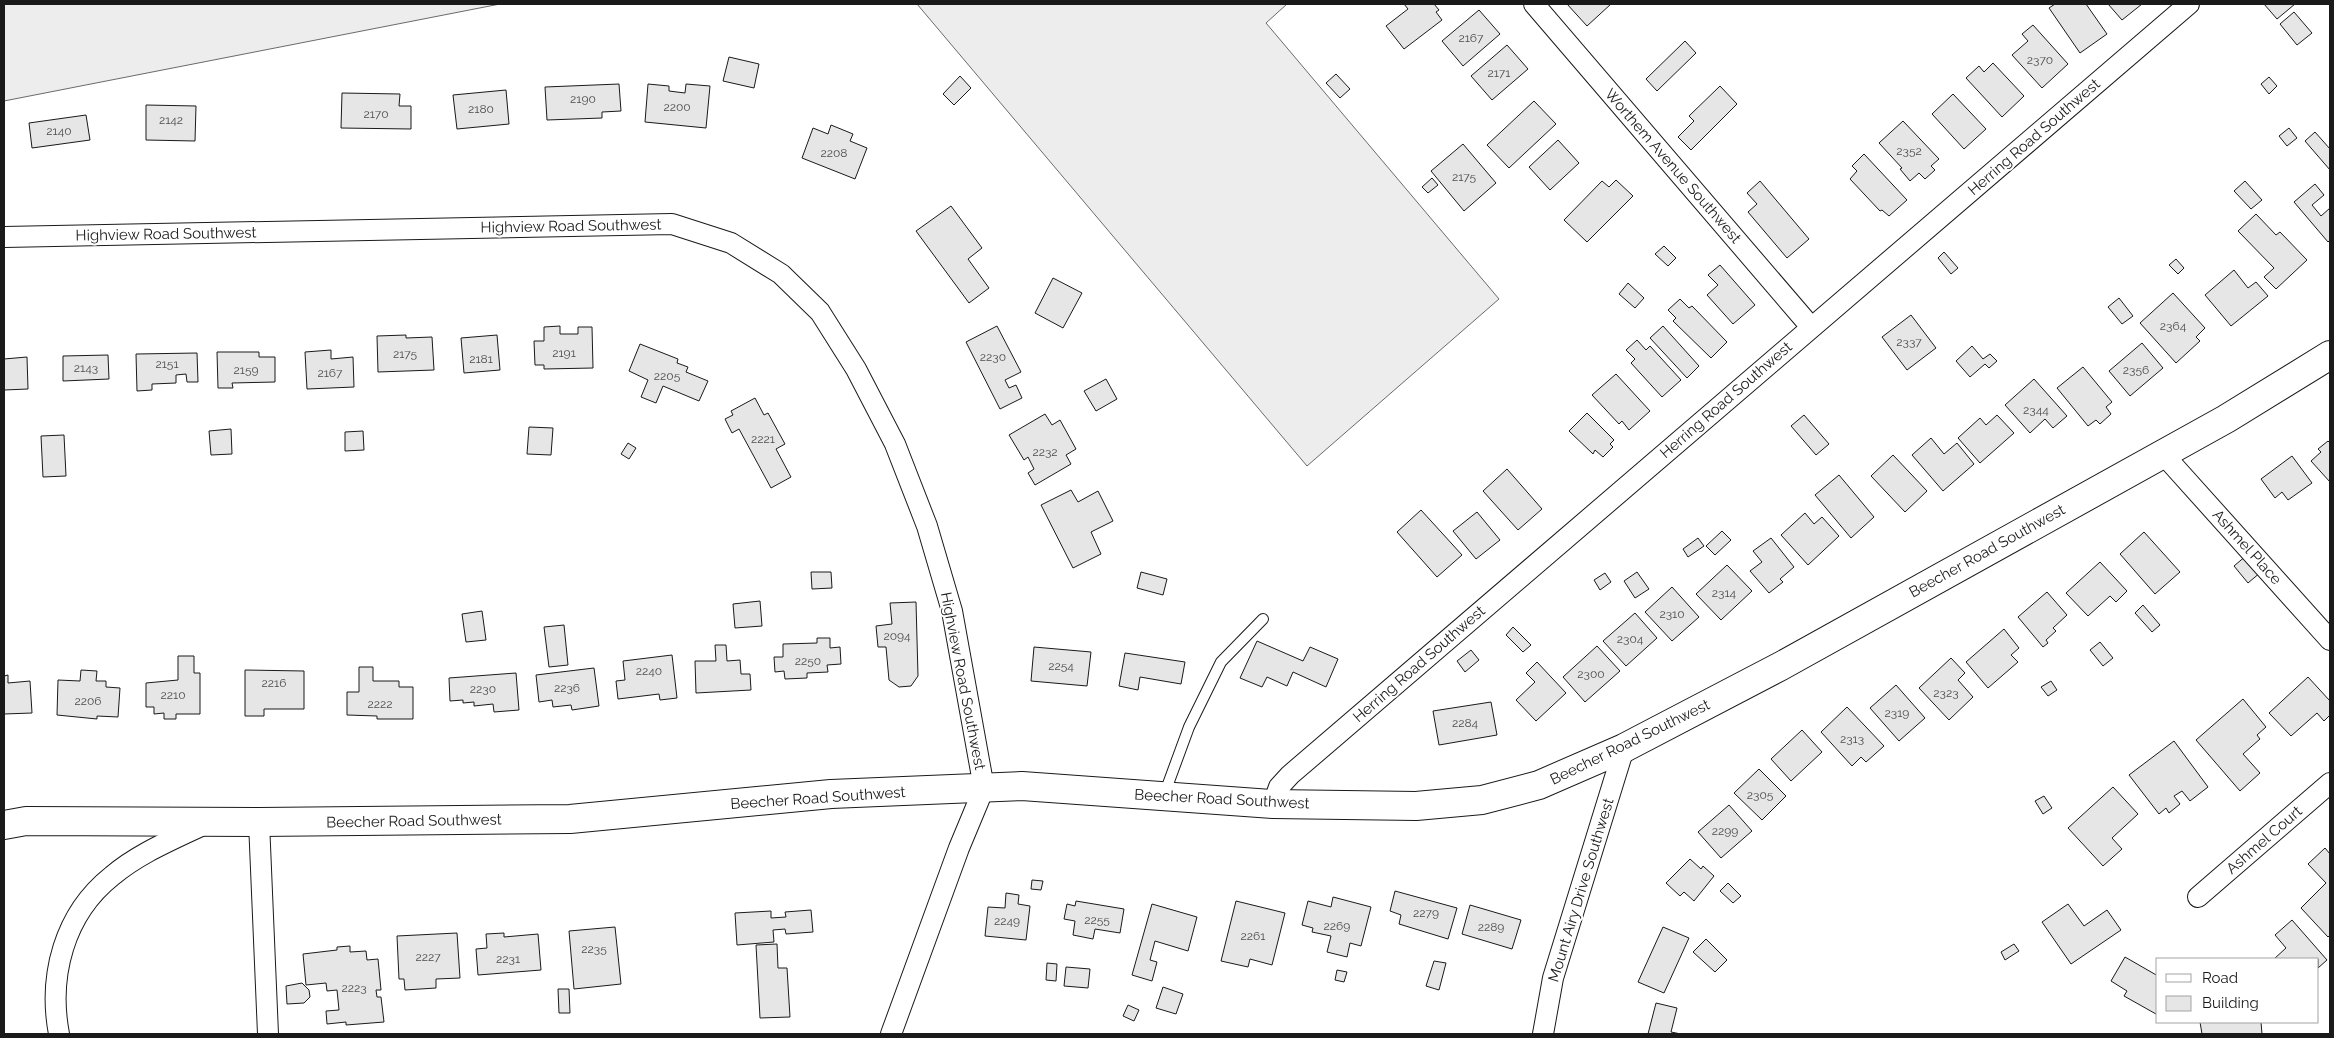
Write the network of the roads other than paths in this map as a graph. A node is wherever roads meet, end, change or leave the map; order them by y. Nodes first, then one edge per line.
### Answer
1 (1534, 4) edge
2 (2189, 4) edge
3 (4, 237) edge
4 (1811, 327) junction
5 (2330, 355) edge
6 (2163, 454) junction
7 (1262, 619) dead end
8 (2330, 640) edge
9 (1624, 748) junction
10 (2330, 783) edge
11 (984, 788) junction
12 (1163, 796) junction
13 (1273, 804) junction
14 (207, 822) junction
15 (259, 822) junction
16 (4, 825) edge
17 (2198, 897) dead end
18 (59, 1034) edge
19 (268, 1034) edge
20 (891, 1034) edge
21 (1544, 1034) edge

1 - 4 street, Worthem Avenue Southwest
2 - 4 street, Herring Road Southwest
3 - 11 street, Highview Road Southwest
4 - 13 street, Herring Road Southwest
5 - 6 street, Beecher Road Southwest
6 - 8 street, Ashmel Place
6 - 9 street, Beecher Road Southwest
7 - 12 lane
9 - 13 street, Beecher Road Southwest
9 - 21 street, Mount Airy Drive Southwest
10 - 17 street, Ashmel Court
11 - 12 street, Beecher Road Southwest
11 - 15 street, Beecher Road Southwest
11 - 20 street, Highview Road Southwest
12 - 13 street, Beecher Road Southwest
14 - 15 street, Beecher Road Southwest
14 - 16 street, Beecher Road Southwest
14 - 18 street
15 - 19 street

